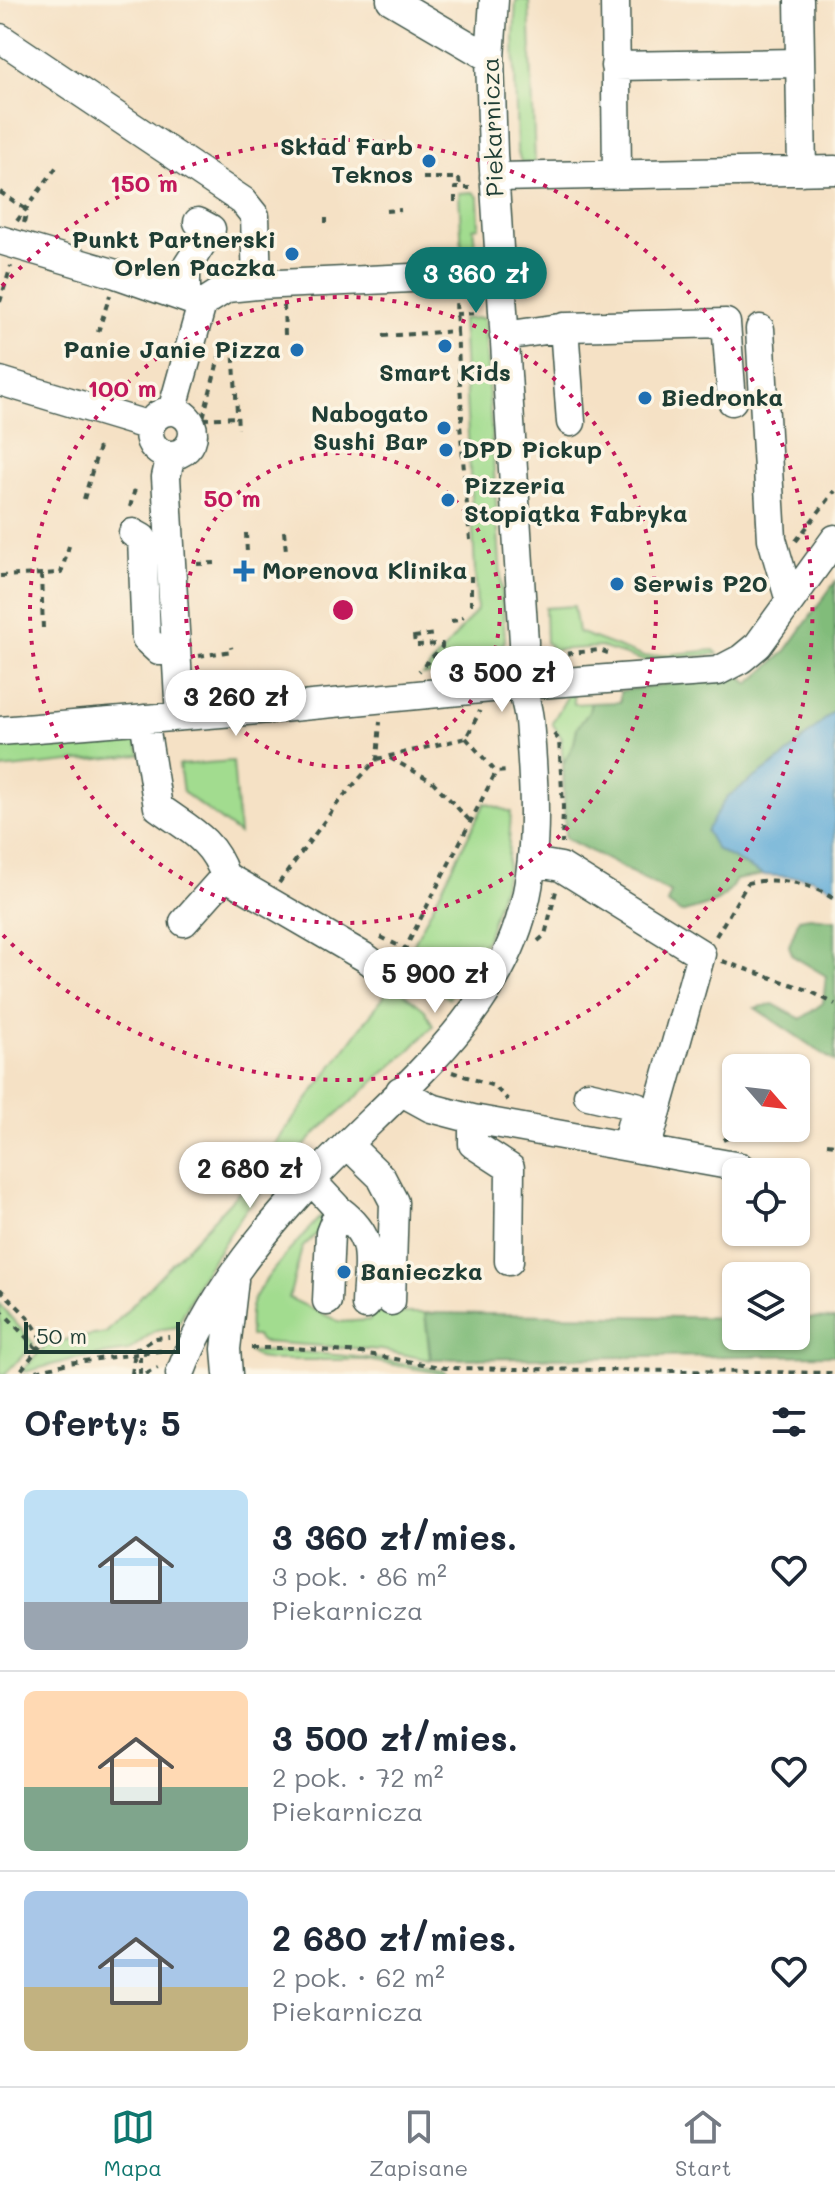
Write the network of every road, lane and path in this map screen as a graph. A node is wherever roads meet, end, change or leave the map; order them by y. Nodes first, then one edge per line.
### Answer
1 (391, 0) edge
2 (494, 0) edge
3 (615, 0) edge
4 (799, 0) edge
5 (1, 42) edge
6 (490, 58) junction
7 (800, 63) junction
8 (615, 66) junction
9 (58, 165) dead end
10 (835, 170) edge
11 (802, 171) junction
12 (617, 174) junction
13 (423, 178) dead end
14 (487, 182) junction
15 (460, 188) junction
16 (0, 192) edge
17 (455, 202) dead end
18 (401, 210) dead end
19 (386, 211) dead end
20 (198, 222) dead end
21 (0, 240) edge
22 (116, 274) junction
23 (500, 274) junction
24 (455, 276) junction
25 (257, 285) junction
26 (194, 301) junction
27 (482, 313) dead end
28 (456, 314) junction
29 (564, 327) junction
30 (760, 329) dead end
31 (457, 331) junction
32 (98, 332) dead end
33 (383, 336) dead end
34 (504, 336) junction
35 (233, 345) dead end
36 (222, 346) dead end
37 (0, 381) edge
38 (732, 401) dead end
39 (237, 417) junction
40 (161, 419) junction
41 (203, 419) junction
42 (571, 422) dead end
43 (238, 429) dead end
44 (99, 447) dead end
45 (181, 458) junction
46 (136, 485) dead end
47 (835, 491) edge
48 (84, 499) dead end
49 (131, 520) joint
50 (284, 531) dead end
51 (246, 533) dead end
52 (835, 539) edge
53 (470, 540) dead end
54 (69, 546) dead end
55 (286, 551) dead end
56 (247, 553) dead end
57 (216, 563) dead end
58 (197, 564) dead end
59 (779, 566) junction
60 (41, 574) junction
61 (0, 576) edge
62 (471, 576) dead end
63 (790, 601) junction
64 (471, 605) dead end
65 (463, 616) dead end
66 (451, 621) dead end
67 (43, 629) dead end
68 (435, 634) dead end
69 (231, 647) dead end
70 (190, 652) junction
71 (610, 654) dead end
72 (555, 655) dead end
73 (419, 671) dead end
74 (523, 685) junction
75 (482, 707) dead end
76 (380, 715) dead end
77 (180, 716) junction
78 (144, 719) junction
79 (0, 731) edge
80 (466, 738) junction
81 (387, 757) junction
82 (377, 759) junction
83 (512, 771) dead end
84 (496, 772) junction
85 (470, 821) junction
86 (532, 862) junction
87 (225, 876) junction
88 (835, 900) edge
89 (268, 902) junction
90 (184, 922) dead end
91 (723, 928) dead end
92 (399, 946) dead end
93 (720, 960) dead end
94 (394, 979) dead end
95 (835, 1004) edge
96 (446, 1070) dead end
97 (400, 1091) junction
98 (588, 1095) dead end
99 (506, 1110) dead end
100 (473, 1119) junction
101 (347, 1144) junction
102 (827, 1144) dead end
103 (835, 1145) edge
104 (636, 1148) junction
105 (722, 1164) edge
106 (311, 1180) junction
107 (339, 1210) junction
108 (509, 1261) dead end
109 (235, 1275) junction
110 (0, 1289) edge
111 (327, 1301) dead end
112 (0, 1309) edge
113 (176, 1336) dead end
114 (245, 1348) dead end
115 (37, 1349) junction
116 (137, 1354) junction
117 (174, 1362) edge
118 (835, 1373) edge
119 (18, 1374) edge
120 (25, 1374) edge
121 (132, 1374) edge
122 (140, 1374) edge
123 (228, 1374) edge

1 - 6 street
2 - 6 street, Piekarnicza
3 - 8 street
4 - 7 street
5 - 25 street
6 - 14 street, Piekarnicza
7 - 8 street
7 - 11 street
8 - 12 street
9 - 16 path
10 - 11 street
11 - 12 street
12 - 14 street
13 - 15 path
14 - 15 path
14 - 23 street, Piekarnicza
15 - 17 path
18 - 19 path
20 - 26 street
21 - 22 street
22 - 26 street
22 - 32 path
23 - 24 street
23 - 34 street, Piekarnicza
24 - 25 street
24 - 28 path
25 - 26 street
26 - 40 street
27 - 28 path
28 - 31 path
29 - 34 street
29 - 38 street
29 - 42 street
30 - 59 street
31 - 33 path
31 - 53 path
34 - 74 street, Piekarnicza
35 - 39 path
36 - 41 path
37 - 40 street
39 - 41 path
39 - 43 path
40 - 45 street
41 - 45 path
44 - 48 path
45 - 70 street
46 - 49 path
47 - 59 path
49 - 70 street
50 - 55 path
51 - 56 path
52 - 63 street
54 - 60 path
57 - 58 path
59 - 63 street
60 - 61 path
60 - 67 path
62 - 64 path
63 - 74 street
65 - 66 path
68 - 73 path
69 - 70 path
70 - 77 street
71 - 72 path
74 - 77 street
74 - 86 street, Piekarnicza
75 - 80 path
76 - 82 path
77 - 78 street
78 - 79 street
78 - 87 street
80 - 81 path
80 - 84 path
81 - 82 path
81 - 85 path
82 - 89 path
83 - 84 path
84 - 85 path
85 - 92 path
86 - 97 street, Piekarnicza
86 - 104 street
87 - 89 street
87 - 90 street
88 - 91 path
89 - 94 street
93 - 95 path
96 - 99 path
97 - 100 street
97 - 101 street, Piekarnicza
98 - 104 street
100 - 104 street
100 - 108 street
101 - 106 street, Piekarnicza
101 - 107 street
102 - 103 path
104 - 105 street
106 - 107 street
106 - 109 street, Piekarnicza
107 - 111 street
109 - 117 street, Piekarnicza
109 - 123 street, Piekarnicza
110 - 115 path
112 - 115 path
113 - 116 path
114 - 118 path
115 - 119 path
116 - 117 path
116 - 120 path
116 - 121 path
116 - 122 path

